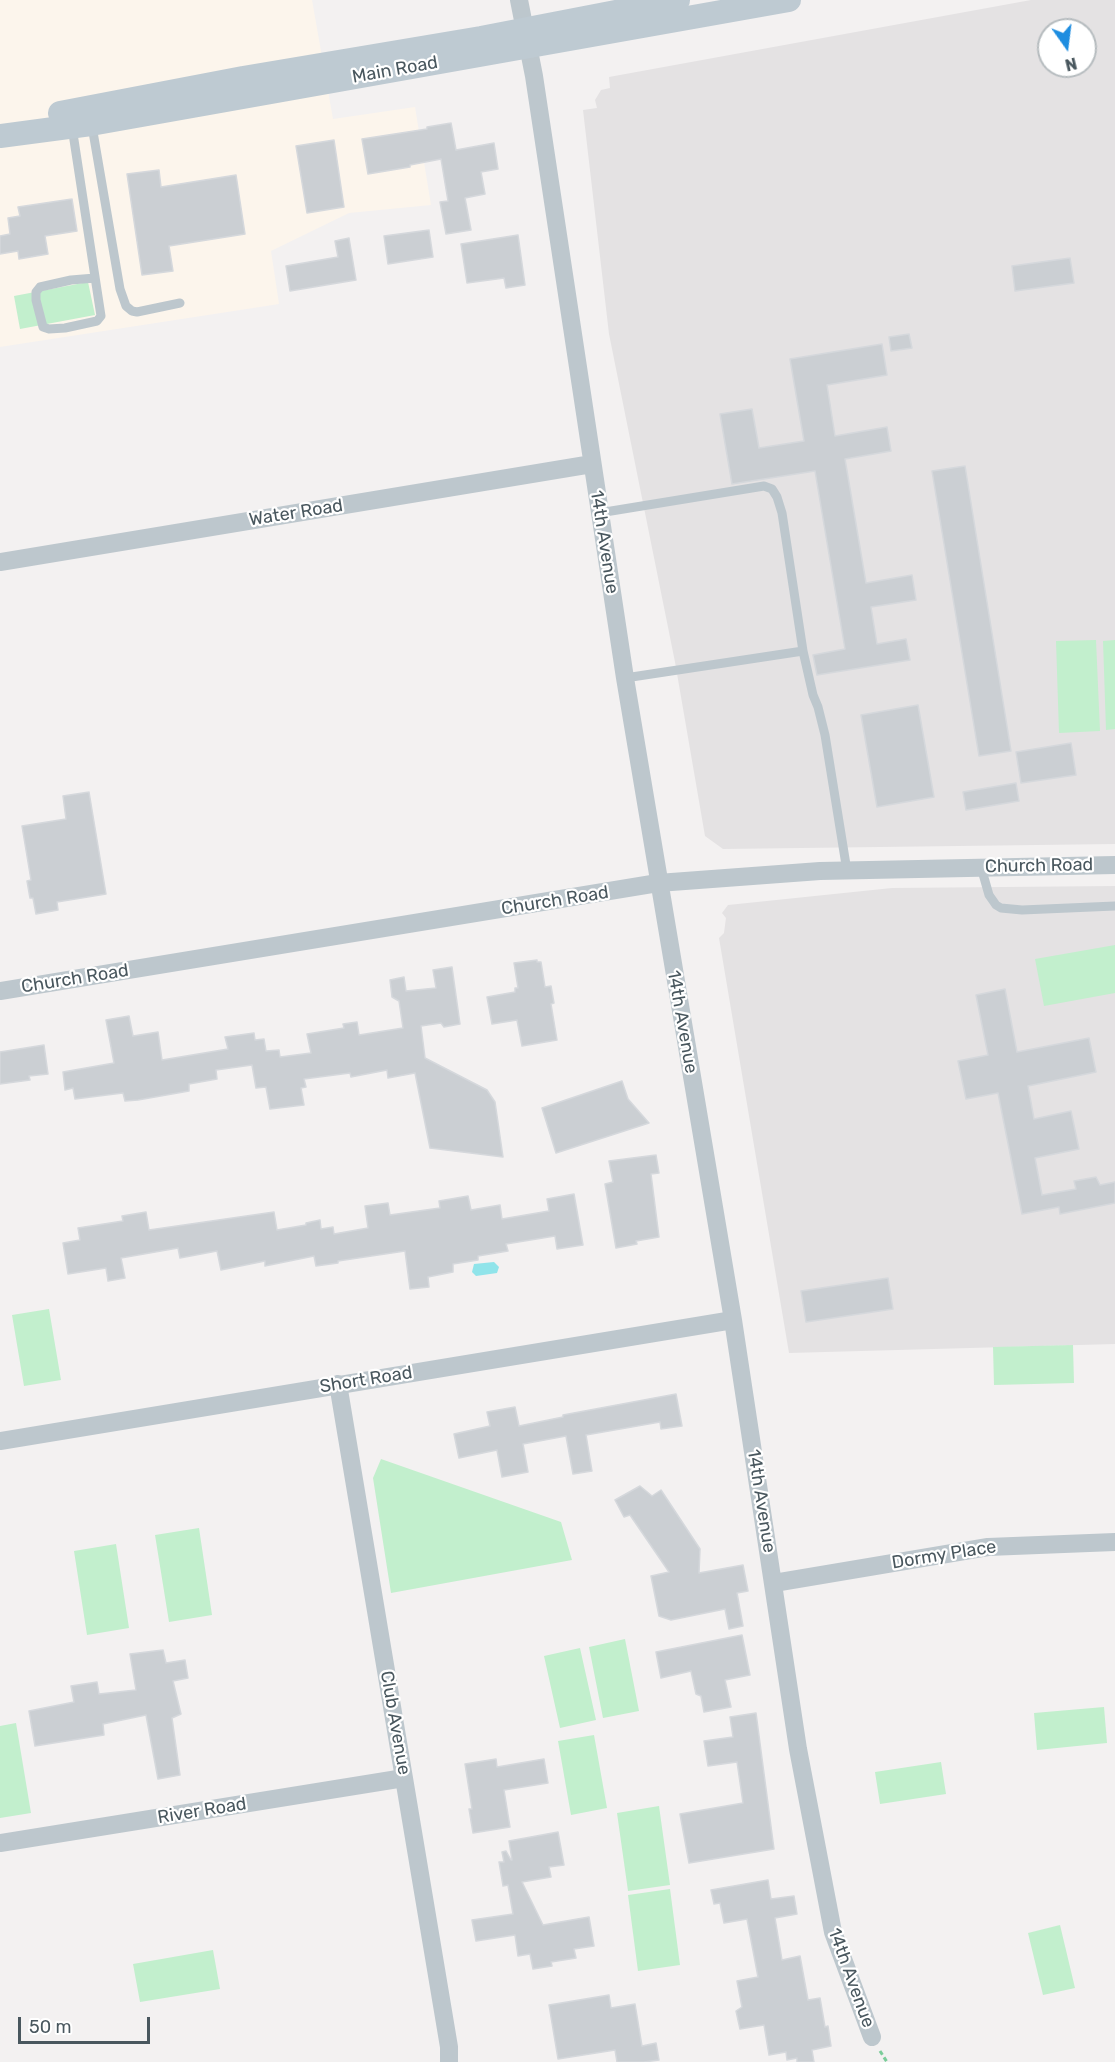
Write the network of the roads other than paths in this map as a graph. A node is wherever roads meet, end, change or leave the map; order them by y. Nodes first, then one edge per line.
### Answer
1 (519, 0) edge
2 (678, 0) edge
3 (789, 0) edge
4 (526, 38) junction
5 (0, 124) edge
6 (82, 125) junction
7 (0, 136) edge
8 (95, 278) junction
9 (180, 303) dead end
10 (592, 464) junction
11 (599, 513) junction
12 (0, 562) edge
13 (804, 651) junction
14 (625, 678) junction
15 (1115, 865) edge
16 (981, 867) junction
17 (847, 871) junction
18 (658, 883) junction
19 (1115, 906) edge
20 (0, 991) edge
21 (733, 1320) junction
22 (338, 1384) junction
23 (0, 1441) edge
24 (1115, 1542) edge
25 (774, 1583) junction
26 (404, 1778) junction
27 (0, 1844) edge
28 (872, 2037) dead end
29 (449, 2062) edge

1 - 4 street, 14th Avenue
2 - 4 main road, Main Road
3 - 4 main road, Main Road
4 - 5 main road, Main Road
4 - 6 main road, Main Road
4 - 10 street, 14th Avenue
6 - 7 main road, Main Road
6 - 8 lane
6 - 9 lane
8 - 8 lane
10 - 11 street, 14th Avenue
10 - 12 street, Water Road
11 - 13 lane
11 - 14 street, 14th Avenue
13 - 14 lane
13 - 17 lane
14 - 18 street, 14th Avenue
15 - 16 street, Church Road
16 - 17 street, Church Road
16 - 19 lane
17 - 18 street, Church Road
18 - 20 street, Church Road
18 - 21 street, 14th Avenue
21 - 22 street, Short Road
21 - 25 street, 14th Avenue
22 - 23 street, Short Road
22 - 26 street, Club Avenue
24 - 25 street, Dormy Place
25 - 28 street, 14th Avenue
26 - 27 street, River Road
26 - 29 street, Club Avenue

